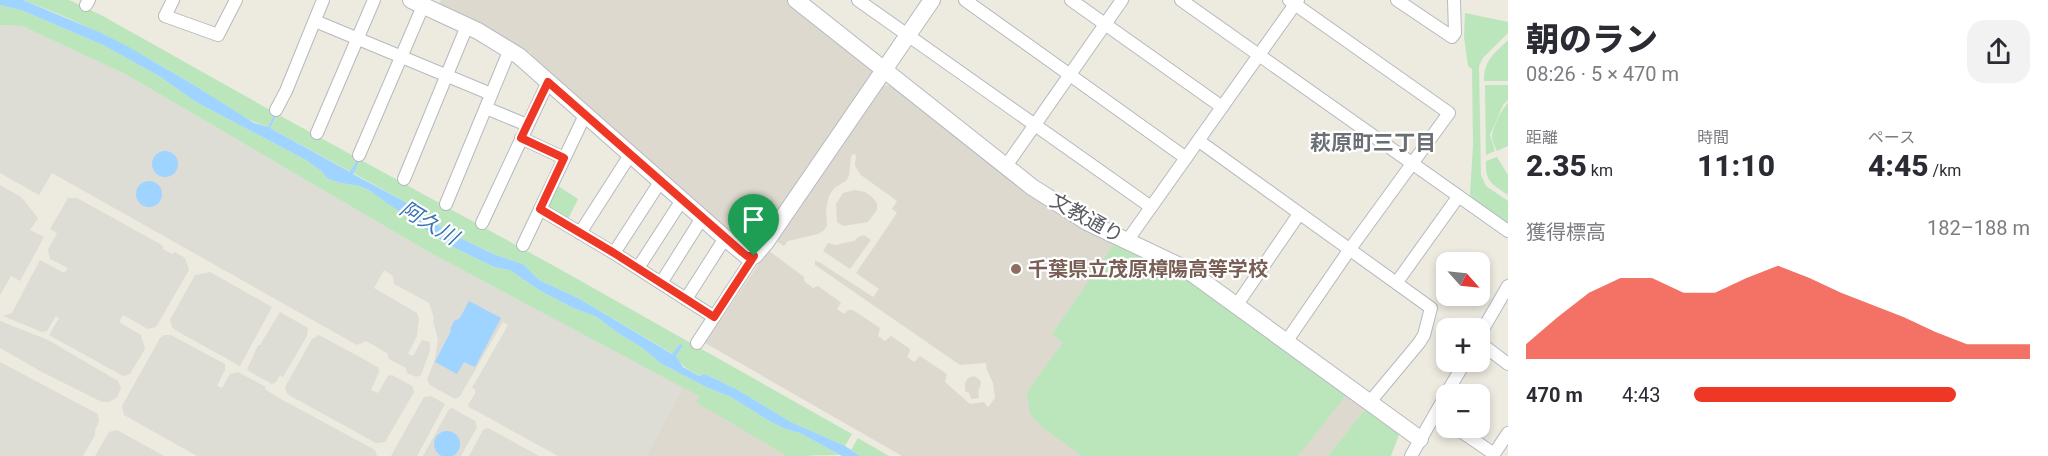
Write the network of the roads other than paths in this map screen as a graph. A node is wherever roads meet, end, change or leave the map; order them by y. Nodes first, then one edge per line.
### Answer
1 (173, 0) edge
2 (236, 0) edge
3 (323, 0) edge
4 (374, 0) edge
5 (796, 0) edge
6 (858, 0) edge
7 (932, 0) edge
8 (965, 0) edge
9 (1071, 0) edge
10 (1122, 0) edge
11 (1181, 0) edge
12 (1397, 0) edge
13 (1454, 0) edge
14 (1294, 1) edge
15 (417, 3) edge
16 (315, 21) junction
17 (1105, 24) junction
18 (467, 26) junction
19 (908, 34) junction
20 (358, 39) junction
21 (510, 49) junction
22 (1259, 55) junction
23 (402, 57) junction
24 (883, 69) junction
25 (1070, 74) junction
26 (447, 75) junction
27 (548, 82) junction
28 (491, 94) junction
29 (1222, 107) junction
30 (486, 108) junction
31 (276, 110) dead end
32 (585, 116) junction
33 (1034, 124) junction
34 (527, 125) junction
35 (317, 133) dead end
36 (521, 138) junction
37 (1198, 141) junction
38 (359, 155) dead end
39 (630, 155) junction
40 (564, 158) junction
41 (1186, 158) junction
42 (1411, 164) junction
43 (1006, 166) junction
44 (404, 179) dead end
45 (660, 182) junction
46 (1458, 197) junction
47 (682, 200) junction
48 (446, 204) dead end
49 (1151, 207) junction
50 (540, 209) junction
51 (1299, 214) junction
52 (702, 218) junction
53 (482, 223) dead end
54 (1508, 231) edge
55 (580, 233) junction
56 (725, 238) junction
57 (1127, 241) junction
58 (524, 245) dead end
59 (1350, 249) junction
60 (614, 253) junction
61 (754, 256) junction
62 (638, 268) junction
63 (1397, 282) junction
64 (661, 283) junction
65 (1508, 286) edge
66 (686, 299) junction
67 (1503, 305) edge
68 (1236, 306) junction
69 (714, 317) junction
70 (1490, 322) edge
71 (1286, 342) junction
72 (697, 343) dead end
73 (1490, 350) edge
74 (1508, 364) edge
75 (1369, 403) junction
76 (1436, 422) edge
77 (1508, 433) edge
78 (1470, 438) edge
79 (1420, 439) junction
80 (1493, 455) edge
81 (1411, 456) edge

1 - 2 street
3 - 16 street
4 - 20 street
5 - 24 street, 文教通り
6 - 19 street
7 - 19 street
8 - 25 street
9 - 17 street
10 - 17 street
11 - 22 street
12 - 13 street
14 - 22 street
14 - 42 street
15 - 18 street
15 - 23 street
16 - 20 street
16 - 31 street
17 - 25 street
17 - 29 street
18 - 21 street
18 - 26 street
19 - 24 street
19 - 33 street
20 - 23 street
20 - 35 street
21 - 27 street
21 - 28 street
22 - 29 street
22 - 42 street
23 - 26 street
23 - 38 street
24 - 43 street, 文教通り
24 - 61 street
25 - 33 street
25 - 41 street
26 - 28 street
26 - 44 street
27 - 32 street
27 - 34 street
28 - 30 street
29 - 37 street
30 - 34 street
30 - 48 street
32 - 39 street
32 - 40 street
33 - 43 street
33 - 49 street
34 - 36 street
36 - 40 street
36 - 53 street
37 - 41 street
37 - 51 street
39 - 45 street
39 - 55 street
40 - 50 street
41 - 49 street
42 - 46 street
42 - 59 street
43 - 57 street, 文教通り
45 - 47 street
45 - 60 street
46 - 54 street
46 - 63 street
47 - 52 street
47 - 62 street
49 - 57 street
50 - 55 street
50 - 58 street
51 - 59 street
51 - 68 street
52 - 56 street
52 - 64 street
55 - 60 street
56 - 61 street
56 - 66 street
57 - 68 street, 文教通り
59 - 63 street
59 - 71 street
60 - 62 street
61 - 69 street
62 - 64 street
63 - 75 street
64 - 66 street
65 - 67 street
66 - 69 street
67 - 70 street
68 - 71 street, 文教通り
69 - 72 street
71 - 75 street, 文教通り
73 - 74 street
75 - 79 street, 文教通り
76 - 79 street
77 - 80 street
78 - 80 street
79 - 81 street

